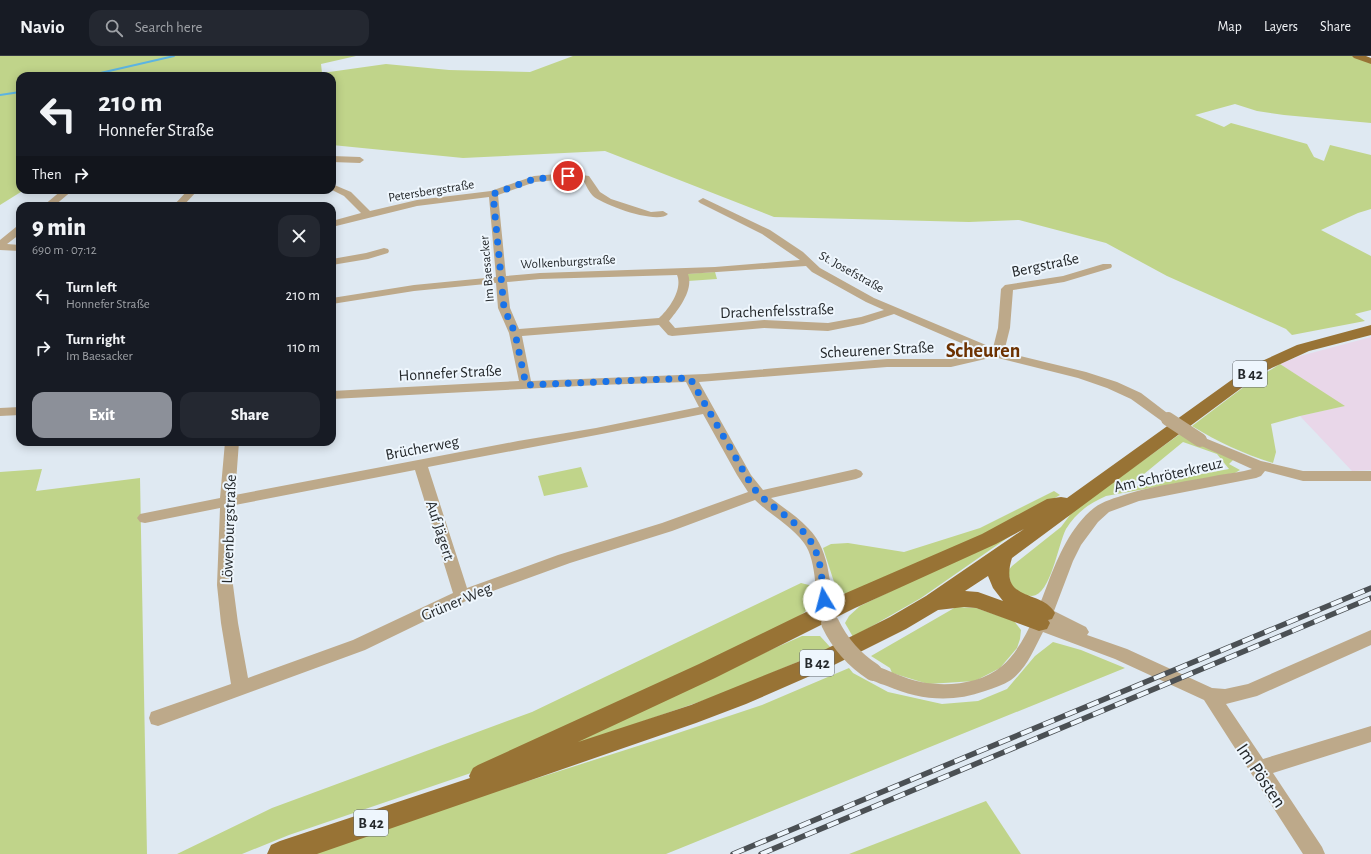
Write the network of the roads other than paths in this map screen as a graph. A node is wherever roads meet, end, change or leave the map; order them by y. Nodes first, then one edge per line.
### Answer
1 (1357, 56) edge
2 (1371, 61) edge
3 (336, 160) edge
4 (360, 160) dead end
5 (336, 190) edge
6 (63, 194) edge
7 (189, 194) edge
8 (493, 194) junction
9 (704, 201) dead end
10 (53, 202) edge
11 (182, 202) edge
12 (368, 214) junction
13 (663, 214) dead end
14 (336, 223) edge
15 (16, 232) edge
16 (0, 246) edge
17 (16, 248) edge
18 (384, 251) dead end
19 (336, 261) edge
20 (808, 263) junction
21 (1107, 266) dead end
22 (681, 271) junction
23 (502, 280) junction
24 (336, 300) edge
25 (896, 310) junction
26 (662, 321) junction
27 (1371, 330) edge
28 (515, 333) junction
29 (995, 353) junction
30 (690, 378) junction
31 (526, 385) junction
32 (336, 395) edge
33 (707, 409) junction
34 (16, 411) edge
35 (0, 412) edge
36 (232, 446) edge
37 (420, 464) junction
38 (1256, 464) junction
39 (856, 474) dead end
40 (1371, 476) edge
41 (759, 495) junction
42 (1081, 497) junction
43 (228, 502) junction
44 (145, 518) dead end
45 (1003, 554) junction
46 (462, 596) junction
47 (934, 602) junction
48 (828, 618) junction
49 (1041, 618) junction
50 (1371, 637) edge
51 (241, 687) junction
52 (1210, 695) junction
53 (158, 718) dead end
54 (1371, 734) edge
55 (1260, 769) junction
56 (461, 793) junction
57 (280, 854) edge
58 (1315, 854) edge

1 - 2 main road
3 - 4 street
5 - 12 street
6 - 10 street
7 - 11 street
8 - 12 street, Petersbergstraße
8 - 13 street, Petersbergstraße
8 - 23 street, Im Baesacker
9 - 20 street, St. Josefstraße
12 - 14 street, Petersbergstraße
15 - 16 street
16 - 17 street
18 - 19 street
20 - 22 street, Wolkenburgstraße
20 - 25 street, St. Josefstraße
21 - 29 street, Bergstraße
22 - 23 street, Wolkenburgstraße
22 - 26 street
23 - 24 street, Wolkenburgstraße
23 - 28 street, Im Baesacker
25 - 26 street, Drachenfelsstraße
25 - 29 street, St. Josefstraße
26 - 28 street
27 - 42 main road, B 42
28 - 31 street, Im Baesacker
29 - 30 street, Scheurener Straße
29 - 38 street, Scheurener Straße, bridge
30 - 31 street, Honnefer Straße
30 - 33 street
31 - 32 street, Honnefer Straße
33 - 37 street, Brücherweg
33 - 41 street
34 - 35 street
36 - 43 street, Löwenburgstraße
37 - 43 street, Brücherweg
37 - 46 street, Auf Jägert
38 - 40 street, Scheurener Straße
38 - 49 street, Am Schröterkreuz
39 - 41 street, Grüner Weg
41 - 46 street, Grüner Weg
41 - 48 street
42 - 45 main road, B 42
42 - 48 main road
43 - 44 street, Brücherweg
43 - 51 street, Löwenburgstraße
45 - 47 main road, B 42
45 - 49 main road
46 - 51 street, Grüner Weg
47 - 49 main road
47 - 56 main road, B 42
48 - 49 street, bridge
48 - 56 main road
49 - 52 street
50 - 52 street
51 - 53 street, Grüner Weg
52 - 55 street, Im Pösten
54 - 55 street
55 - 58 street, Im Pösten
56 - 57 main road, B 42

